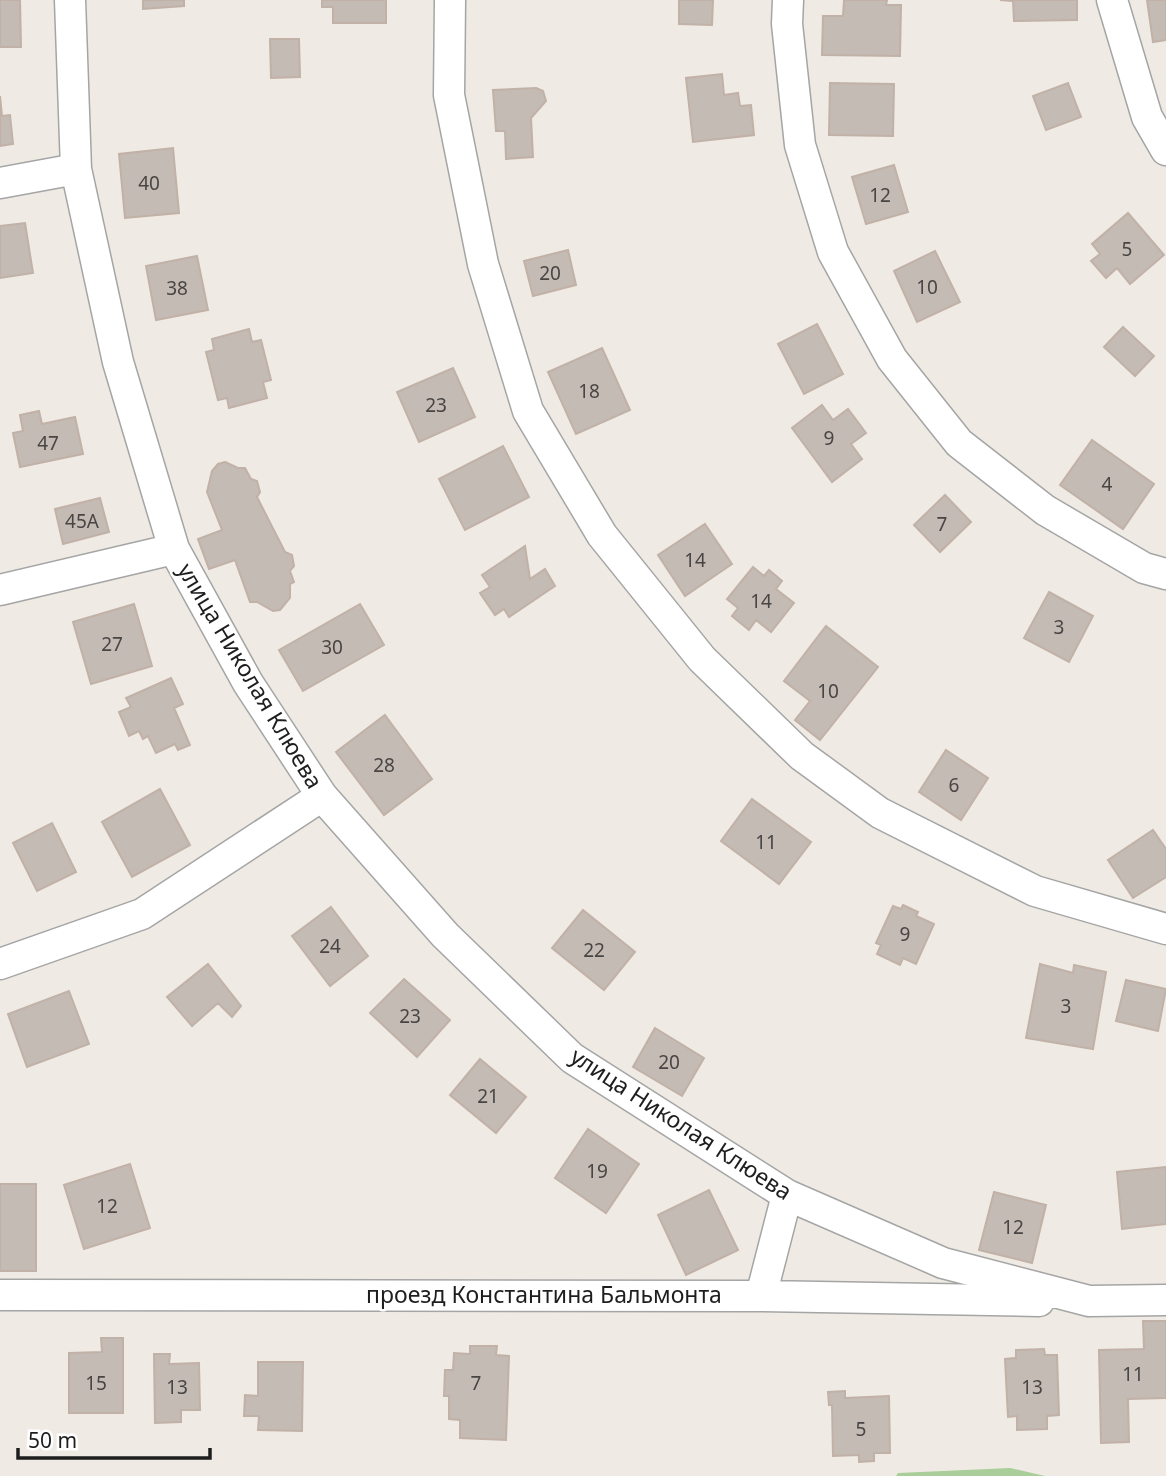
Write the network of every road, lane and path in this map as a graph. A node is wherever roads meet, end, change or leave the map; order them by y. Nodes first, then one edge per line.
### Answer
1 (70, 0) edge
2 (450, 0) edge
3 (788, 0) edge
4 (1112, 0) edge
5 (1166, 150) edge
6 (76, 169) junction
7 (0, 183) edge
8 (174, 549) junction
9 (1166, 574) edge
10 (0, 590) edge
11 (322, 796) junction
12 (1166, 929) edge
13 (0, 964) edge
14 (787, 1195) junction
15 (0, 1295) edge
16 (761, 1296) junction
17 (1166, 1300) edge
18 (1089, 1301) junction

1 - 6 street, улица Николая Клюева
2 - 12 street
3 - 9 street
4 - 5 street
6 - 7 street
6 - 8 street, улица Николая Клюева
8 - 10 street, улица Николая Клюева
8 - 11 street, улица Николая Клюева
11 - 13 street
11 - 14 street, улица Николая Клюева
14 - 16 street
14 - 18 street, улица Николая Клюева
15 - 16 street, проезд Константина Бальмонта
16 - 18 street, проезд Константина Бальмонта
17 - 18 street, улица Николая Клюева

